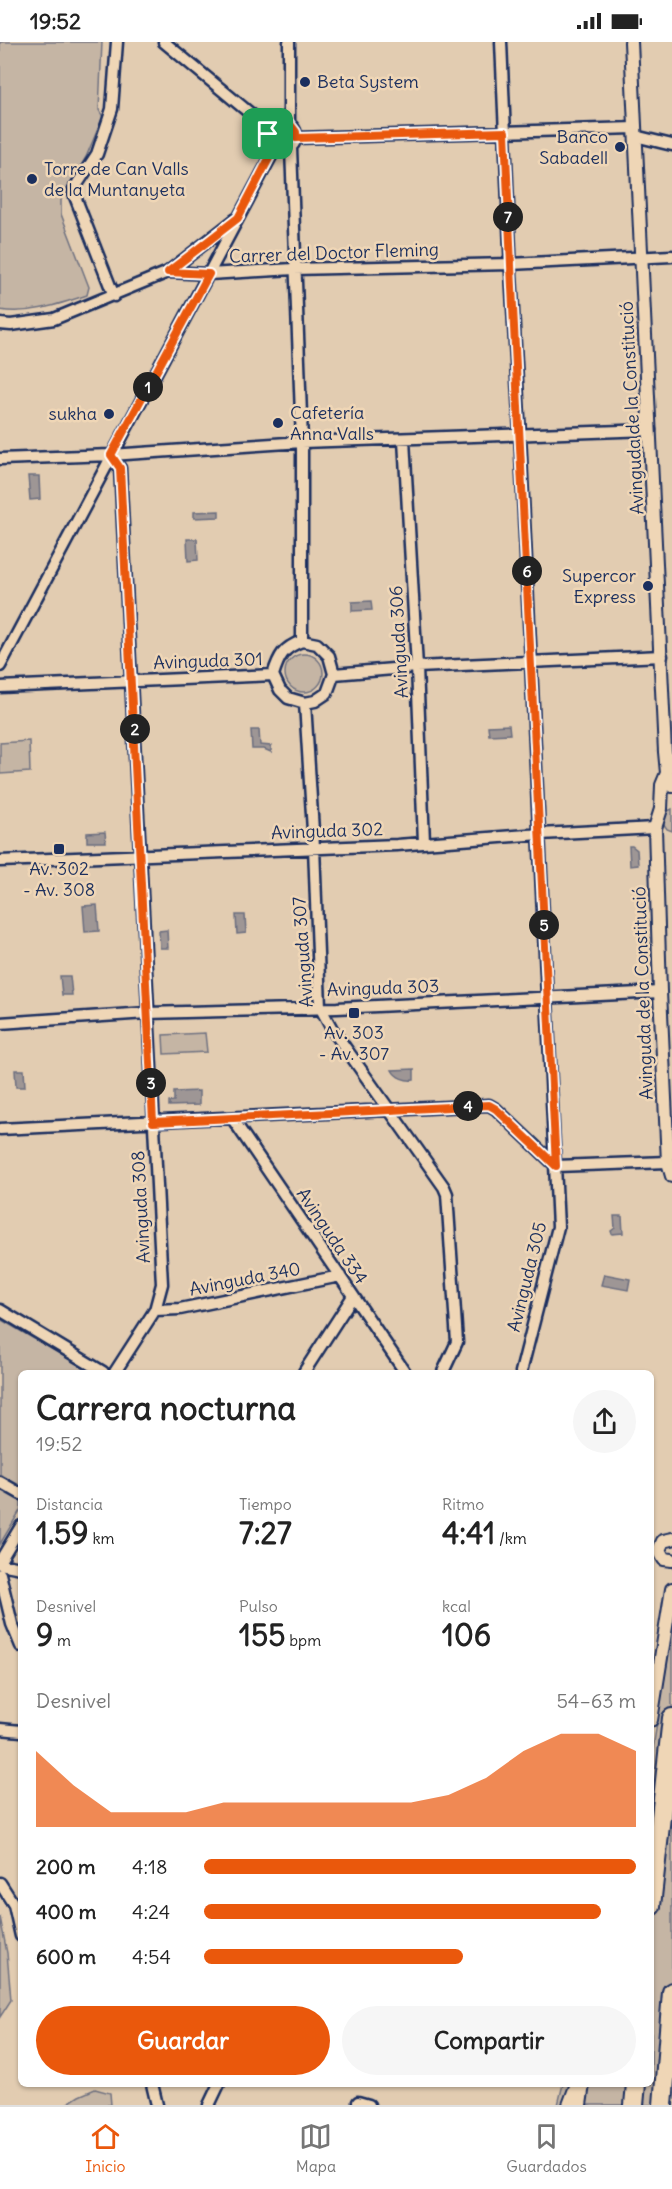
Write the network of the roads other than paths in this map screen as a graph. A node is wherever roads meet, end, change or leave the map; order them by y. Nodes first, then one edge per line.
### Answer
1 (117, 42) edge
2 (164, 42) edge
3 (289, 42) edge
4 (501, 42) edge
5 (631, 42) edge
6 (289, 123) junction
7 (269, 129) junction
8 (505, 132) junction
9 (635, 132) junction
10 (293, 143) junction
11 (672, 145) edge
12 (274, 149) junction
13 (238, 218) junction
14 (672, 256) edge
15 (643, 258) junction
16 (510, 264) junction
17 (294, 269) junction
18 (168, 272) junction
19 (209, 274) junction
20 (114, 296) junction
21 (0, 324) edge
22 (650, 430) junction
23 (520, 434) junction
24 (404, 440) junction
25 (302, 442) junction
26 (111, 455) junction
27 (0, 459) edge
28 (302, 641) junction
29 (662, 656) junction
30 (531, 661) junction
31 (0, 666) edge
32 (417, 667) junction
33 (334, 674) junction
34 (273, 675) junction
35 (132, 680) junction
36 (0, 687) edge
37 (305, 703) junction
38 (667, 773) junction
39 (672, 786) edge
40 (672, 801) edge
41 (661, 809) junction
42 (656, 828) junction
43 (540, 834) junction
44 (424, 842) junction
45 (314, 847) junction
46 (141, 854) junction
47 (0, 861) edge
48 (660, 992) junction
49 (548, 997) junction
50 (320, 1007) junction
51 (147, 1013) junction
52 (0, 1023) edge
53 (390, 1110) junction
54 (232, 1118) junction
55 (153, 1122) junction
56 (0, 1130) edge
57 (668, 1162) junction
58 (556, 1166) junction
59 (672, 1176) edge
60 (340, 1276) junction
61 (353, 1296) junction
62 (0, 1310) edge
63 (155, 1310) junction
64 (100, 1370) edge
65 (116, 1370) edge
66 (305, 1370) edge
67 (404, 1370) edge
68 (444, 1370) edge
69 (522, 1370) edge
70 (0, 1482) edge
71 (18, 1492) edge
72 (18, 1531) edge
73 (672, 1539) edge
74 (655, 1551) edge
75 (672, 1560) edge
76 (0, 1563) edge
77 (18, 1567) edge
78 (0, 1574) edge
79 (672, 1589) edge
80 (18, 1639) edge
81 (654, 1701) edge
82 (672, 1718) edge
83 (0, 1729) edge
84 (18, 1731) edge
85 (654, 1879) edge
86 (0, 1883) edge
87 (18, 1923) edge
88 (672, 1992) edge
89 (154, 2087) edge
90 (218, 2087) edge
91 (577, 2087) edge
92 (582, 2087) edge
93 (636, 2087) edge
94 (157, 2105) edge
95 (209, 2105) edge
96 (578, 2105) edge
97 (634, 2105) edge
98 (663, 2105) edge

1 - 20 street
2 - 7 street
3 - 6 street
4 - 8 street, Avinguda 305
5 - 9 street, Avinguda de la Constitució
6 - 7 street
6 - 10 street
7 - 12 street
8 - 9 street
8 - 10 street
8 - 16 street, Avinguda 305
9 - 11 street
9 - 15 street, Avinguda de la Constitució
10 - 12 street
10 - 17 street
12 - 13 street
13 - 18 street
13 - 19 street
14 - 15 street, Carrer del Doctor Fleming
15 - 16 street, Carrer del Doctor Fleming
15 - 22 street, Avinguda de la Constitució
16 - 17 street, Carrer del Doctor Fleming
16 - 23 street, Avinguda 305
17 - 19 street, Carrer del Doctor Fleming
17 - 25 street
18 - 19 street, Carrer del Doctor Fleming
18 - 20 street, Carrer del Doctor Fleming
19 - 26 street
20 - 21 street, Carrer del Doctor Fleming
22 - 23 street
22 - 29 street, Avinguda de la Constitució
23 - 24 street
23 - 30 street, Avinguda 305
24 - 25 street
24 - 32 street, Avinguda 306
25 - 26 street
25 - 28 street
26 - 27 street
26 - 31 street
26 - 35 street, Avinguda 308
28 - 33 street
28 - 34 street
29 - 30 street
29 - 38 street, Avinguda de la Constitució
30 - 32 street
30 - 43 street, Avinguda 305
32 - 33 street
32 - 44 street, Avinguda 306
33 - 37 street
34 - 35 street, Avinguda 301
34 - 37 street
35 - 36 street, Avinguda 301
35 - 46 street, Avinguda 308
37 - 45 street, Avinguda 307
38 - 39 street, Avinguda de la Constitució
38 - 41 street, Avinguda de la Constitució
40 - 41 street
41 - 42 street, Avinguda de la Constitució
42 - 43 street, Avinguda 302
42 - 48 street, Avinguda de la Constitució
43 - 44 street, Avinguda 302
43 - 49 street, Avinguda 305
44 - 45 street, Avinguda 302
45 - 46 street, Avinguda 302
45 - 50 street, Avinguda 307
46 - 47 street, Avinguda 302
46 - 51 street, Avinguda 308
48 - 49 street, Avinguda 303
48 - 57 street, Avinguda de la Constitució
49 - 50 street, Avinguda 303
49 - 58 street, Avinguda 305
50 - 51 street, Avinguda 303
50 - 53 street, Avinguda 307
51 - 52 street, Avinguda 303
51 - 55 street, Avinguda 308
53 - 54 street
53 - 58 street
53 - 68 street, Avinguda 307
54 - 55 street
54 - 60 street, Avinguda 334
55 - 56 street
55 - 63 street, Avinguda 308
57 - 58 street
57 - 59 street, Avinguda de la Constitució
58 - 69 street, Avinguda 305
60 - 61 street, Avinguda 334
60 - 63 street, Avinguda 340
61 - 66 street
61 - 67 street, Avinguda 334
62 - 64 street
63 - 65 street, Avinguda 308
70 - 71 street
72 - 76 street
73 - 74 street
74 - 75 street
76 - 77 street
78 - 80 street
79 - 81 street
82 - 85 highway
83 - 84 street
86 - 87 street
88 - 98 highway
89 - 94 street
90 - 95 street
91 - 96 street
92 - 96 street
93 - 97 highway

